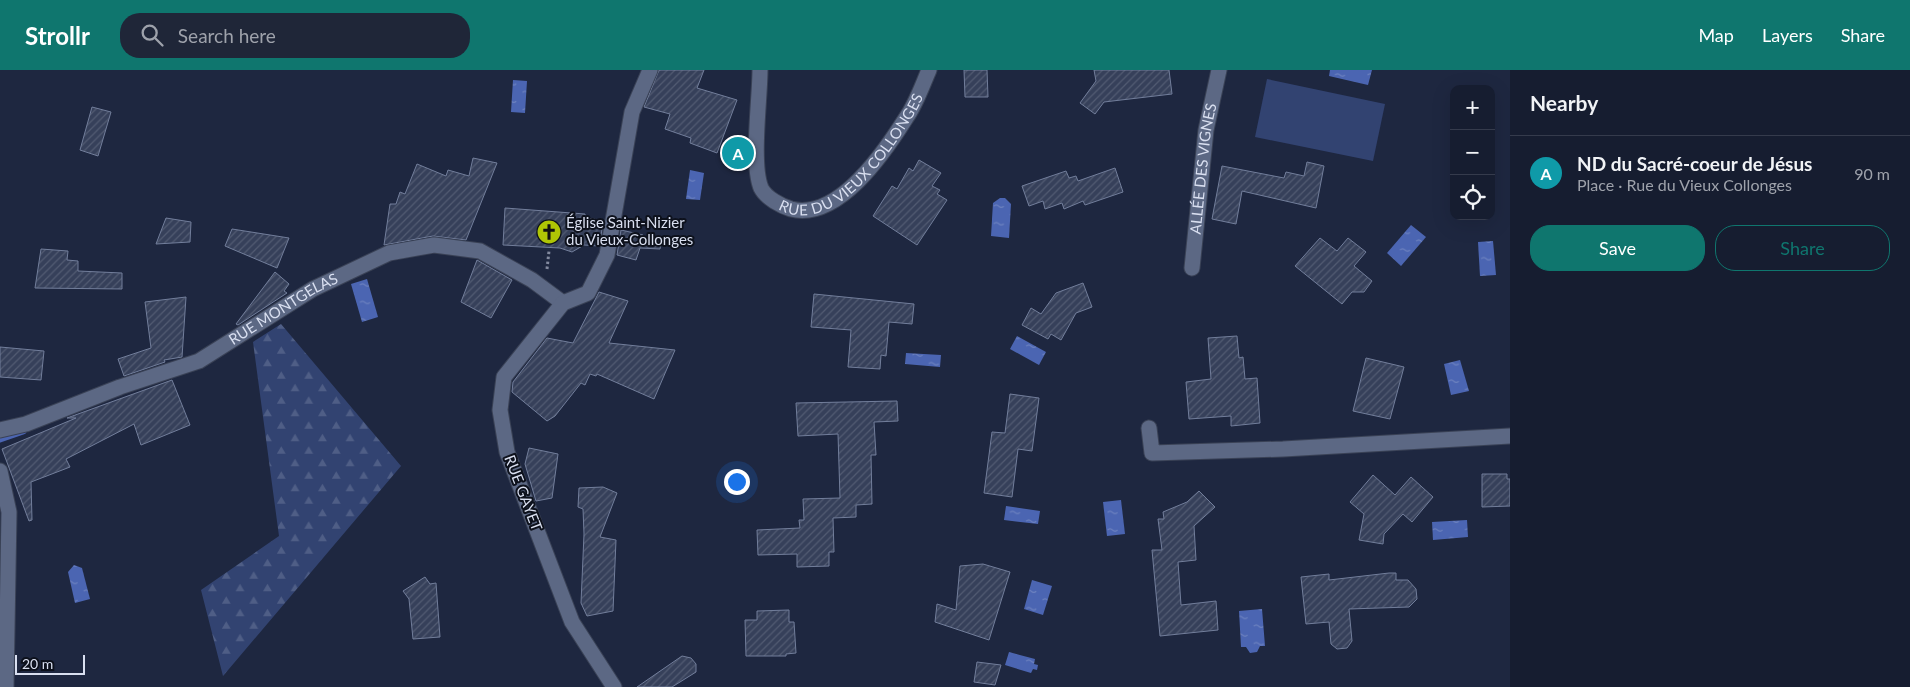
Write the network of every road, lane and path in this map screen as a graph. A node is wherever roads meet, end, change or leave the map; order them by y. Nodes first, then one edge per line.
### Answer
1 (650, 70) edge
2 (760, 70) edge
3 (929, 70) edge
4 (1219, 70) edge
5 (549, 251) dead end
6 (548, 263) dead end
7 (1192, 268) dead end
8 (563, 303) junction
9 (1148, 428) dead end
10 (0, 430) edge
11 (1510, 436) edge
12 (0, 471) edge
13 (6, 687) edge
14 (614, 687) edge

1 - 8 street
2 - 3 street, RUE DU VIEUX COLLONGES
4 - 7 street, ALLÉE DES VIGNES
5 - 6 path
8 - 10 street, RUE MONTGELAS
8 - 14 street, RUE GAYET
9 - 11 street
12 - 13 street

